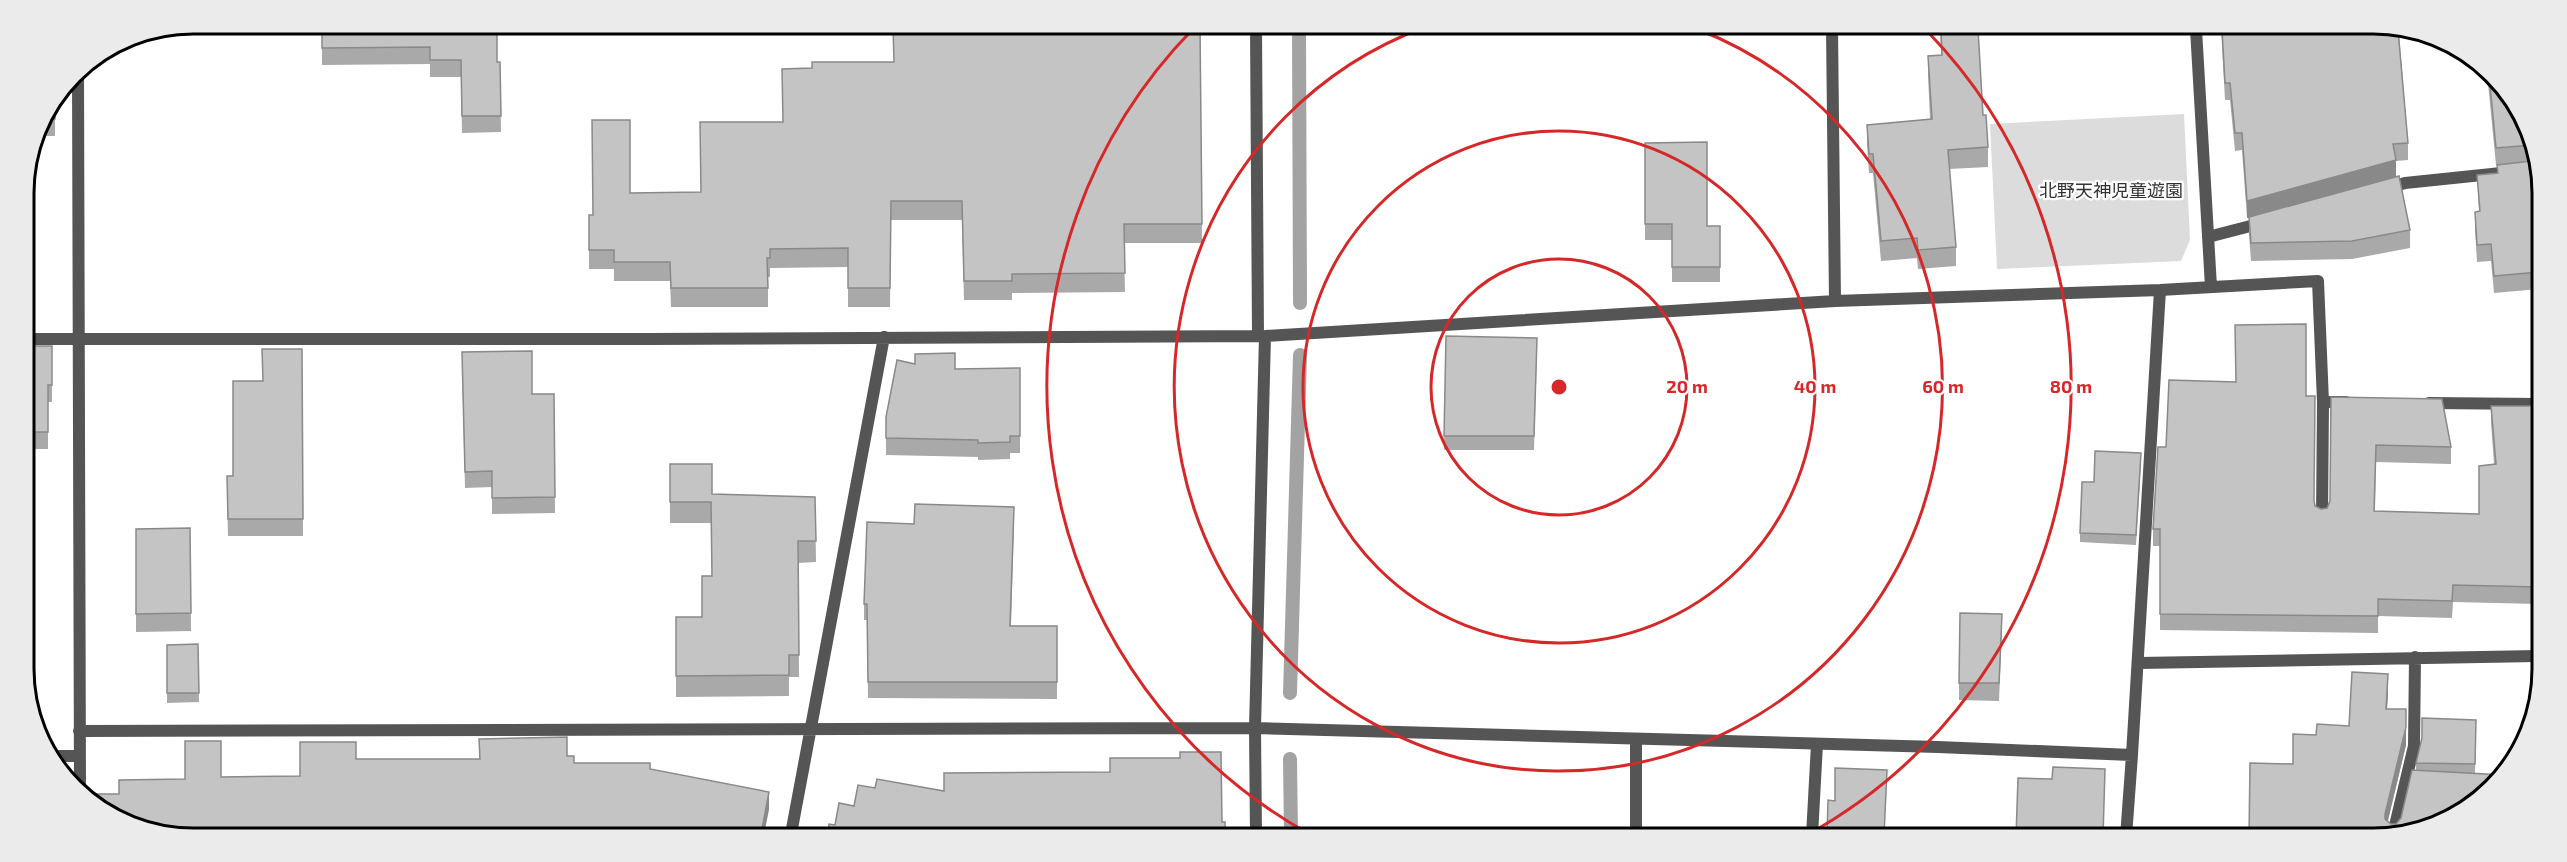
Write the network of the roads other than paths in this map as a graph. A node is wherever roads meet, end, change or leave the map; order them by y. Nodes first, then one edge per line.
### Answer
1 (1256, 35) edge
2 (1832, 35) edge
3 (2196, 35) edge
4 (78, 84) edge
5 (2519, 171) edge
6 (2374, 193) edge
7 (2275, 220) edge
8 (2208, 237) junction
9 (2211, 287) junction
10 (2160, 290) junction
11 (1835, 301) junction
12 (1261, 336) junction
13 (884, 337) junction
14 (35, 339) edge
15 (78, 339) junction
16 (2323, 402) junction
17 (2357, 402) edge
18 (2414, 403) edge
19 (2532, 404) edge
20 (2322, 518) edge
21 (2532, 656) edge
22 (2415, 657) junction
23 (2139, 663) junction
24 (1255, 728) junction
25 (810, 729) junction
26 (80, 731) junction
27 (1636, 740) junction
28 (1817, 744) junction
29 (2132, 755) junction
30 (61, 756) edge
31 (80, 756) junction
32 (80, 780) edge
33 (2396, 826) edge
34 (1636, 827) edge
35 (1812, 827) edge
36 (2128, 827) edge
37 (792, 828) edge
38 (1256, 828) edge

1 - 12 street
2 - 11 street
3 - 8 street
4 - 15 street
5 - 6 street
7 - 8 street
8 - 9 street
9 - 10 street
9 - 16 street
10 - 11 street
10 - 23 street
11 - 12 street
12 - 13 street
12 - 24 street
13 - 15 street
13 - 25 street
14 - 15 street
15 - 26 street
16 - 17 street
16 - 20 street
18 - 19 street
21 - 22 street
22 - 23 street
22 - 33 street
23 - 29 street
24 - 25 street
24 - 27 street
24 - 38 street
25 - 26 street
25 - 37 street
26 - 31 street
27 - 28 street
27 - 34 street
28 - 29 street
28 - 35 street
29 - 36 street
30 - 31 street
31 - 32 street

